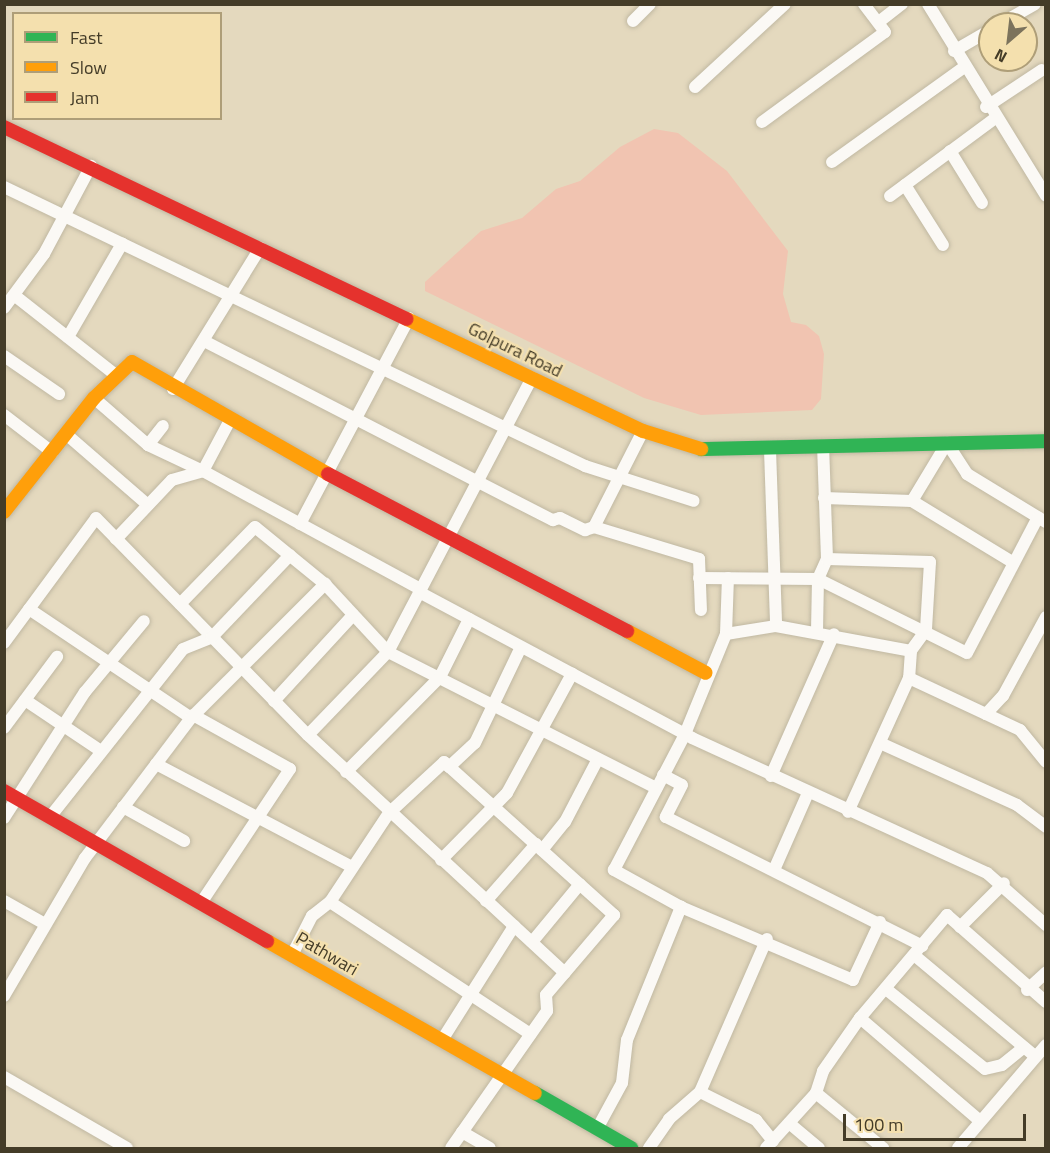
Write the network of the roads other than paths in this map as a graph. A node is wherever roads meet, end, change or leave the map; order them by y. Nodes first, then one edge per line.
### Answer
1 (650, 4) edge
2 (785, 4) edge
3 (864, 4) edge
4 (902, 4) edge
5 (927, 4) edge
6 (633, 21) dead end
7 (880, 21) junction
8 (978, 37) edge
9 (954, 51) junction
10 (963, 68) junction
11 (1042, 70) dead end
12 (695, 87) dead end
13 (986, 107) junction
14 (994, 119) junction
15 (762, 122) dead end
16 (4, 127) edge
17 (950, 151) junction
18 (832, 162) dead end
19 (91, 166) junction
20 (905, 185) junction
21 (4, 187) edge
22 (890, 196) dead end
23 (1046, 196) edge
24 (982, 203) dead end
25 (64, 217) junction
26 (122, 244) junction
27 (943, 245) dead end
28 (260, 248) junction
29 (14, 295) junction
30 (233, 296) junction
31 (4, 308) edge
32 (409, 318) junction
33 (68, 337) junction
34 (206, 342) junction
35 (4, 356) edge
36 (383, 368) junction
37 (117, 376) junction
38 (532, 378) junction
39 (173, 389) junction
40 (59, 394) dead end
41 (94, 398) junction
42 (4, 415) edge
43 (356, 420) junction
44 (230, 422) junction
45 (163, 426) dead end
46 (506, 427) junction
47 (643, 431) junction
48 (66, 434) junction
49 (1046, 441) edge
50 (947, 443) junction
51 (148, 445) junction
52 (823, 447) junction
53 (770, 450) junction
54 (52, 452) junction
55 (203, 471) junction
56 (328, 472) junction
57 (620, 476) junction
58 (477, 482) junction
59 (824, 498) junction
60 (694, 501) dead end
61 (912, 501) junction
62 (148, 505) junction
63 (4, 512) edge
64 (1042, 520) edge
65 (300, 524) junction
66 (594, 527) junction
67 (449, 535) junction
68 (116, 539) junction
69 (291, 555) junction
70 (827, 559) junction
71 (1014, 563) junction
72 (699, 578) junction
73 (728, 578) junction
74 (771, 579) junction
75 (818, 579) junction
76 (325, 584) junction
77 (420, 591) junction
78 (180, 604) junction
79 (29, 609) junction
80 (701, 610) dead end
81 (353, 615) junction
82 (1046, 617) edge
83 (469, 619) junction
84 (144, 621) dead end
85 (776, 626) junction
86 (926, 630) junction
87 (818, 631) junction
88 (726, 634) junction
89 (834, 634) junction
90 (212, 637) junction
91 (4, 643) edge
92 (521, 647) junction
93 (911, 651) junction
94 (388, 652) junction
95 (57, 657) dead end
96 (108, 660) junction
97 (242, 668) junction
98 (706, 673) junction
99 (572, 674) junction
100 (440, 677) junction
101 (909, 678) junction
102 (149, 687) junction
103 (25, 700) junction
104 (274, 701) junction
105 (492, 704) junction
106 (986, 714) junction
107 (192, 716) junction
108 (63, 726) junction
109 (4, 728) edge
110 (543, 731) junction
111 (685, 734) junction
112 (308, 735) junction
113 (880, 743) junction
114 (101, 751) junction
115 (598, 759) junction
116 (1046, 762) edge
117 (156, 764) junction
118 (449, 767) junction
119 (346, 772) junction
120 (663, 775) junction
121 (771, 776) junction
122 (657, 788) junction
123 (808, 793) junction
124 (10, 795) edge
125 (492, 805) junction
126 (123, 807) junction
127 (848, 812) junction
128 (389, 813) junction
129 (259, 816) junction
130 (50, 817) junction
131 (4, 818) edge
132 (1043, 818) edge
133 (184, 841) dead end
134 (96, 843) junction
135 (539, 847) junction
136 (441, 860) junction
137 (351, 867) junction
138 (774, 870) junction
139 (1004, 883) junction
140 (580, 884) junction
141 (4, 901) edge
142 (486, 901) junction
143 (330, 902) junction
144 (201, 903) junction
145 (681, 907) junction
146 (880, 922) junction
147 (45, 924) junction
148 (1046, 925) edge
149 (514, 926) junction
150 (960, 927) junction
151 (767, 939) junction
152 (532, 942) junction
153 (918, 950) junction
154 (292, 955) junction
155 (1046, 972) edge
156 (565, 973) junction
157 (886, 988) junction
158 (1028, 990) junction
159 (466, 995) junction
160 (4, 996) edge
161 (1046, 1002) edge
162 (860, 1018) junction
163 (530, 1034) junction
164 (441, 1040) junction
165 (1046, 1045) edge
166 (1024, 1047) junction
167 (1035, 1056) junction
168 (502, 1074) junction
169 (4, 1077) edge
170 (700, 1092) junction
171 (816, 1093) junction
172 (980, 1121) junction
173 (789, 1123) junction
174 (597, 1129) junction
175 (462, 1132) junction
176 (769, 1145) edge
177 (127, 1149) edge
178 (451, 1149) edge
179 (490, 1149) edge
180 (631, 1149) edge
181 (649, 1149) edge
182 (819, 1149) edge
183 (882, 1149) edge
184 (958, 1149) edge

1 - 6 street
2 - 12 street
3 - 7 street
4 - 7 street
5 - 9 street
7 - 15 street
8 - 9 street
9 - 10 street
10 - 13 street
10 - 18 street
11 - 13 street
13 - 14 street
14 - 17 street
14 - 23 street
16 - 19 street, Golpura Road
17 - 20 street
17 - 24 street
19 - 25 street
19 - 28 street, Golpura Road
20 - 22 street
20 - 27 street
21 - 25 street
25 - 26 street
25 - 29 street
26 - 30 street
26 - 33 street
28 - 30 street
28 - 32 street, Golpura Road
29 - 31 street
29 - 33 street
30 - 34 street
30 - 36 street
32 - 36 street
32 - 38 street, Golpura Road
33 - 37 street
34 - 39 street
34 - 43 street
35 - 40 street
36 - 43 street
36 - 46 street
37 - 39 street
37 - 41 street
38 - 46 street
38 - 47 street, Golpura Road
39 - 44 street
41 - 48 street
41 - 51 street
42 - 54 street
43 - 56 street
43 - 58 street
44 - 55 street
44 - 56 street
45 - 51 street
46 - 57 street
46 - 58 street
47 - 53 street, Golpura Road
47 - 57 street
48 - 54 street
48 - 62 street
49 - 50 street, Golpura Road
50 - 52 street, Golpura Road
50 - 61 street
50 - 64 street
51 - 55 street
52 - 53 street, Golpura Road
52 - 59 street
53 - 74 street
54 - 63 street
55 - 62 street
55 - 65 street
56 - 65 street
56 - 67 street
57 - 60 street
57 - 66 street
58 - 66 street
58 - 67 street
59 - 61 street
59 - 70 street
61 - 71 street
62 - 68 street
64 - 71 street
65 - 77 street
66 - 72 street
67 - 77 street
67 - 98 street
68 - 78 street
68 - 79 street
69 - 76 street
69 - 78 street
69 - 90 street
70 - 75 street
70 - 86 street
71 - 86 street
72 - 73 street
72 - 80 street
73 - 74 street
73 - 88 street
74 - 75 street
74 - 85 street
75 - 86 street
75 - 87 street
76 - 81 street
76 - 97 street
77 - 83 street
77 - 94 street
78 - 90 street
79 - 91 street
79 - 96 street
81 - 94 street
81 - 104 street
82 - 106 street
83 - 92 street
83 - 100 street
84 - 96 street
85 - 87 street
85 - 88 street
86 - 93 street
87 - 89 street
88 - 98 street
89 - 93 street
89 - 121 street
90 - 97 street
90 - 102 street
92 - 99 street
92 - 105 street
93 - 101 street
94 - 100 street
94 - 112 street
95 - 103 street
96 - 102 street
96 - 108 street
97 - 104 street
97 - 107 street
98 - 111 street
99 - 110 street
99 - 111 street
100 - 105 street
100 - 119 street
101 - 106 street
101 - 113 street
102 - 107 street
102 - 114 street
103 - 108 street
103 - 109 street
104 - 112 street
105 - 110 street
105 - 118 street
106 - 116 street
107 - 117 street
107 - 129 street
108 - 114 street
108 - 124 street
110 - 115 street
110 - 125 street
111 - 120 street
111 - 121 street
112 - 119 street
113 - 127 street
113 - 132 street
114 - 130 street
115 - 122 street
115 - 135 street
117 - 126 street
117 - 129 street
118 - 125 street
118 - 128 street
119 - 128 street
120 - 122 street
120 - 138 street
121 - 123 street
122 - 145 street
123 - 127 street
123 - 138 street
124 - 130 street, Pathwari
124 - 131 street
125 - 135 street
125 - 136 street
126 - 133 street
126 - 134 street
127 - 139 street
128 - 136 street
128 - 137 street
129 - 137 street
129 - 144 street
130 - 134 street, Pathwari
134 - 144 street, Pathwari
134 - 147 street
135 - 140 street
135 - 142 street
136 - 142 street
137 - 143 street
138 - 146 street
139 - 148 street
139 - 150 street
140 - 152 street
140 - 156 street
141 - 147 street
142 - 149 street
143 - 154 street
143 - 159 street
144 - 154 street, Pathwari
145 - 151 street
145 - 174 street
146 - 151 street
146 - 153 street
147 - 160 street
149 - 152 street
149 - 159 street
150 - 153 street
150 - 158 street
151 - 170 street
152 - 156 street
153 - 157 street
153 - 166 street
154 - 164 street, Pathwari
155 - 158 street
156 - 163 street
157 - 162 street
157 - 166 street
158 - 161 street
159 - 163 street
159 - 164 street
162 - 171 street
162 - 172 street
163 - 168 street
164 - 168 street, Pathwari
165 - 167 street
166 - 167 street
167 - 172 street
168 - 174 street, Pathwari
168 - 175 street
169 - 177 street
170 - 176 street
170 - 181 street
171 - 173 street
171 - 183 street
172 - 184 street
173 - 176 street
173 - 182 street
174 - 180 street, Pathwari
175 - 178 street
175 - 179 street

